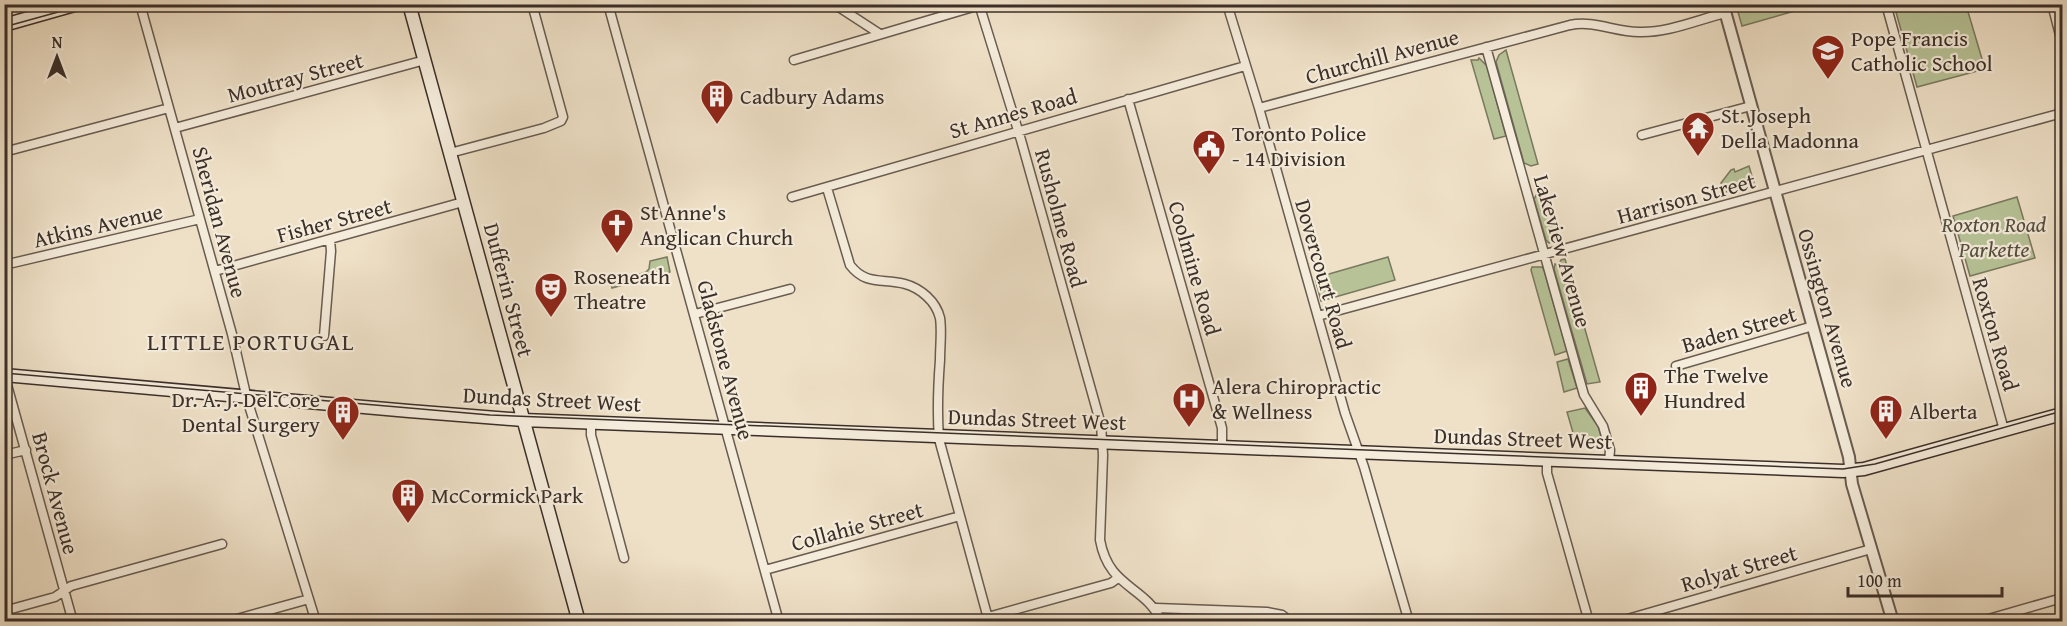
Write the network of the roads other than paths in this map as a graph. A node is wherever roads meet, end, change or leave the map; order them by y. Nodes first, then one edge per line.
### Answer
1 (78, 4) edge
2 (140, 4) edge
3 (409, 4) edge
4 (532, 4) edge
5 (608, 4) edge
6 (834, 4) edge
7 (1227, 4) edge
8 (1886, 4) edge
9 (2052, 4) edge
10 (980, 5) edge
11 (1724, 9) edge
12 (4, 25) edge
13 (880, 34) junction
14 (2062, 43) edge
15 (1486, 47) junction
16 (424, 60) junction
17 (794, 60) dead end
18 (1245, 66) junction
19 (1128, 99) junction
20 (1751, 106) junction
21 (169, 108) junction
22 (1259, 108) junction
23 (2062, 113) edge
24 (175, 128) junction
25 (1018, 130) junction
26 (1642, 135) dead end
27 (1926, 150) junction
28 (4, 152) edge
29 (450, 153) junction
30 (827, 188) junction
31 (1775, 192) junction
32 (792, 197) dead end
33 (464, 202) junction
34 (200, 219) junction
35 (330, 240) junction
36 (1546, 255) junction
37 (4, 265) edge
38 (214, 271) junction
39 (790, 289) dead end
40 (695, 314) junction
41 (1318, 316) junction
42 (1813, 326) junction
43 (324, 336) dead end
44 (1676, 366) dead end
45 (5, 375) edge
46 (247, 397) junction
47 (2062, 414) edge
48 (523, 420) junction
49 (591, 422) junction
50 (725, 428) junction
51 (2004, 430) junction
52 (938, 436) junction
53 (1102, 443) junction
54 (1222, 447) junction
55 (26, 450) junction
56 (1359, 453) junction
57 (4, 455) edge
58 (1547, 460) junction
59 (1609, 462) junction
60 (1851, 471) junction
61 (960, 516) junction
62 (222, 544) dead end
63 (1871, 549) junction
64 (624, 558) dead end
65 (765, 570) junction
66 (1118, 578) junction
67 (64, 591) junction
68 (309, 599) junction
69 (2061, 599) edge
70 (1156, 608) junction
71 (4, 611) edge
72 (2062, 612) edge
73 (988, 619) edge
74 (73, 621) edge
75 (226, 621) edge
76 (316, 621) edge
77 (579, 621) edge
78 (779, 621) edge
79 (1162, 621) edge
80 (1291, 621) edge
81 (1409, 621) edge
82 (1589, 621) edge
83 (1617, 621) edge
84 (1893, 621) edge
85 (1978, 621) edge

1 - 12 main road
2 - 21 street, Sheridan Avenue
3 - 16 main road, Dufferin Street
4 - 29 street
5 - 40 street, Gladstone Avenue
6 - 13 street
7 - 18 street, Dovercourt Road
8 - 27 street, Roxton Road
9 - 14 street
10 - 13 street
10 - 25 street, Rusholme Road
11 - 15 street, Churchill Avenue
11 - 20 street, Ossington Avenue
13 - 17 street
15 - 22 street, Churchill Avenue
15 - 36 street, Lakeview Avenue
16 - 24 street, Moutray Street
16 - 29 main road, Dufferin Street
18 - 19 street, St Annes Road
18 - 22 street, Dovercourt Road
19 - 25 street, St Annes Road
19 - 54 street, Coolmine Road
20 - 26 street
20 - 31 street, Ossington Avenue
21 - 24 street, Sheridan Avenue
21 - 28 street
22 - 41 street, Dovercourt Road
23 - 27 street, Harrison Street
24 - 34 street, Sheridan Avenue
25 - 30 street, St Annes Road
25 - 53 street, Rusholme Road
27 - 31 street, Harrison Street
27 - 51 street, Roxton Road
29 - 33 main road, Dufferin Street
30 - 32 street, St Annes Road
30 - 52 street
31 - 36 street, Harrison Street
31 - 42 street, Ossington Avenue
33 - 35 street, Fisher Street
33 - 48 main road, Dufferin Street
34 - 37 street, Atkins Avenue
34 - 38 street, Sheridan Avenue
35 - 38 street, Fisher Street
35 - 43 street
36 - 41 street, Harrison Street
36 - 59 street, Lakeview Avenue
38 - 46 street, Sheridan Avenue
39 - 40 street
40 - 50 street, Gladstone Avenue
41 - 56 street, Dovercourt Road
42 - 44 street, Baden Street
42 - 60 street, Ossington Avenue
45 - 46 main road, Dundas Street West
45 - 55 street, Brock Avenue
46 - 48 main road, Dundas Street West
46 - 68 street, Sheridan Avenue
47 - 51 main road, Dundas Street West
48 - 49 main road, Dundas Street West
48 - 77 main road, Dufferin Street
49 - 50 main road, Dundas Street West
49 - 64 street
50 - 52 main road, Dundas Street West
50 - 65 street, Gladstone Avenue
51 - 60 main road, Dundas Street West
52 - 53 main road, Dundas Street West
52 - 61 street
53 - 54 main road, Dundas Street West
53 - 66 street, Rusholme Road
54 - 56 main road, Dundas Street West
55 - 57 street
55 - 67 street, Brock Avenue
56 - 58 main road, Dundas Street West
56 - 81 street, Dovercourt Road
58 - 59 main road, Dundas Street West
58 - 82 street
59 - 60 main road, Dundas Street West
60 - 63 street, Ossington Avenue
61 - 65 street, Collahie Street
61 - 73 street
62 - 67 street
63 - 83 street, Rolyat Street
63 - 84 street, Ossington Avenue
65 - 78 street, Gladstone Avenue
66 - 70 street
66 - 73 street
67 - 71 street
67 - 74 street, Brock Avenue
68 - 75 street
68 - 76 street, Sheridan Avenue
69 - 72 street
69 - 85 street
70 - 79 street
70 - 80 street

